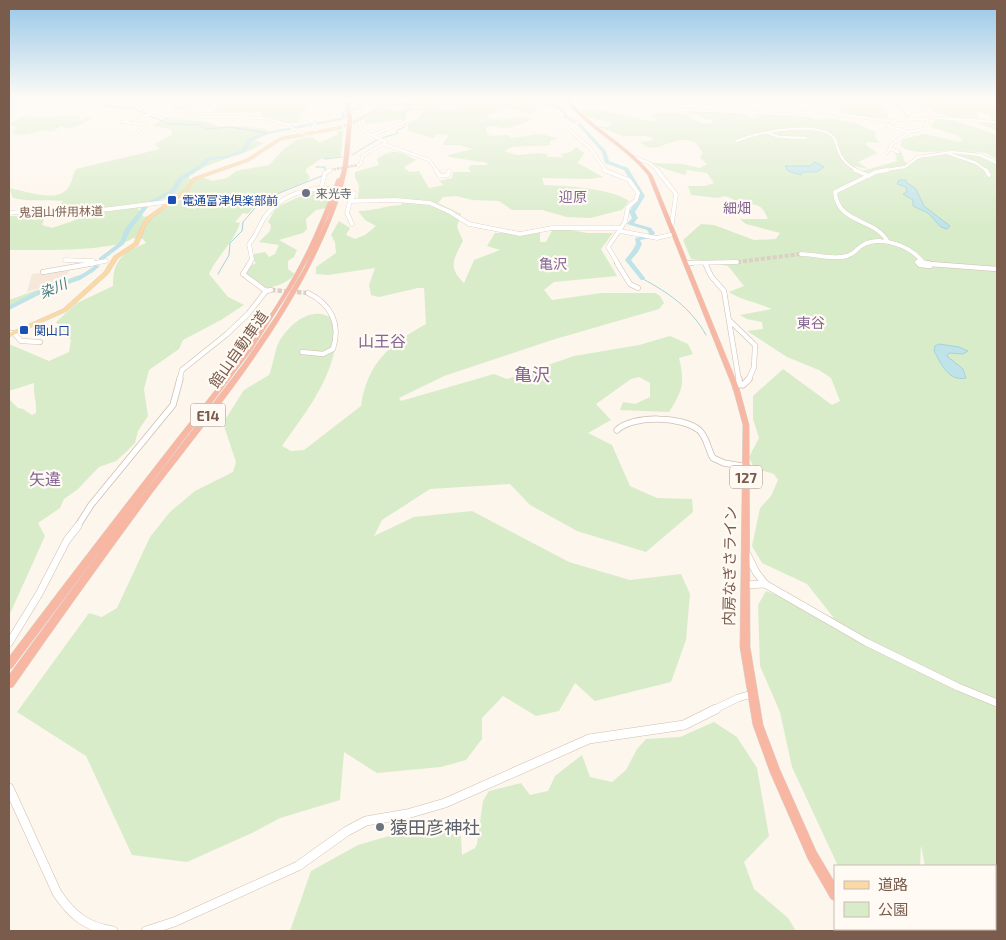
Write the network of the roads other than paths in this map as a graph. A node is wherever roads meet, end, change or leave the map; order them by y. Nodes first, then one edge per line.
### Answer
1 (277, 141) edge
2 (347, 141) edge
3 (350, 141) edge
4 (384, 141) edge
5 (582, 141) edge
6 (609, 141) edge
7 (836, 141) edge
8 (896, 141) edge
9 (383, 144) junction
10 (890, 149) junction
11 (898, 152) dead end
12 (887, 153) dead end
13 (945, 153) junction
14 (636, 158) junction
15 (362, 160) junction
16 (997, 163) edge
17 (358, 165) tunnel mouth
18 (365, 165) dead end
19 (330, 170) dead end
20 (449, 171) dead end
21 (868, 176) junction
22 (989, 176) dead end
23 (321, 188) junction
24 (326, 188) tunnel mouth
25 (349, 190) dead end
26 (172, 200) junction
27 (350, 200) junction
28 (9, 213) edge
29 (352, 224) dead end
30 (670, 225) junction
31 (620, 230) junction
32 (674, 234) junction
33 (888, 242) junction
34 (800, 254) tunnel mouth
35 (65, 260) dead end
36 (112, 261) junction
37 (106, 262) junction
38 (737, 262) tunnel mouth
39 (686, 263) junction
40 (705, 263) junction
41 (997, 269) edge
42 (43, 272) dead end
43 (638, 288) dead end
44 (308, 293) tunnel mouth
45 (729, 320) junction
46 (11, 334) edge
47 (40, 342) dead end
48 (302, 352) dead end
49 (738, 386) junction
50 (617, 430) dead end
51 (747, 467) junction
52 (745, 550) junction
53 (765, 584) junction
54 (745, 585) junction
55 (9, 643) edge
56 (9, 665) edge
57 (9, 683) edge
58 (752, 694) junction
59 (997, 703) edge
60 (9, 788) edge
61 (834, 893) edge
62 (113, 931) edge
63 (146, 931) edge

1 - 26 main road
2 - 56 highway, 館山自動車道 / E14
3 - 57 highway, 館山自動車道 / E14
4 - 9 street
5 - 31 street
6 - 14 highway, 内房なぎさライン / 127
7 - 21 street
8 - 10 street
9 - 15 street
9 - 20 street
10 - 11 street
10 - 12 street
13 - 16 street
13 - 21 street
13 - 22 street
14 - 30 highway, 内房なぎさライン / 127
14 - 30 street
15 - 17 street
15 - 18 street
19 - 23 street
21 - 33 street
23 - 24 street
23 - 55 street
25 - 27 street
26 - 28 street, 鬼泪山併用林道
26 - 36 main road
27 - 29 street
27 - 31 street
30 - 32 highway, 内房なぎさライン / 127
31 - 32 street
31 - 43 street
32 - 39 highway, 内房なぎさライン / 127
33 - 34 street
33 - 41 street
35 - 37 street
36 - 37 street
36 - 46 main road
37 - 42 street
38 - 40 street
39 - 40 street
39 - 49 highway, 内房なぎさライン / 127
40 - 45 street
44 - 48 street
45 - 49 street
45 - 49 street
46 - 47 street
49 - 51 highway, 内房なぎさライン / 127
50 - 51 street
51 - 52 highway, 内房なぎさライン / 127
52 - 53 street
52 - 54 highway, 内房なぎさライン / 127
53 - 54 street
53 - 59 street
54 - 58 highway, 内房なぎさライン / 127
58 - 61 highway, 内房なぎさライン / 127
58 - 63 street
60 - 62 street

